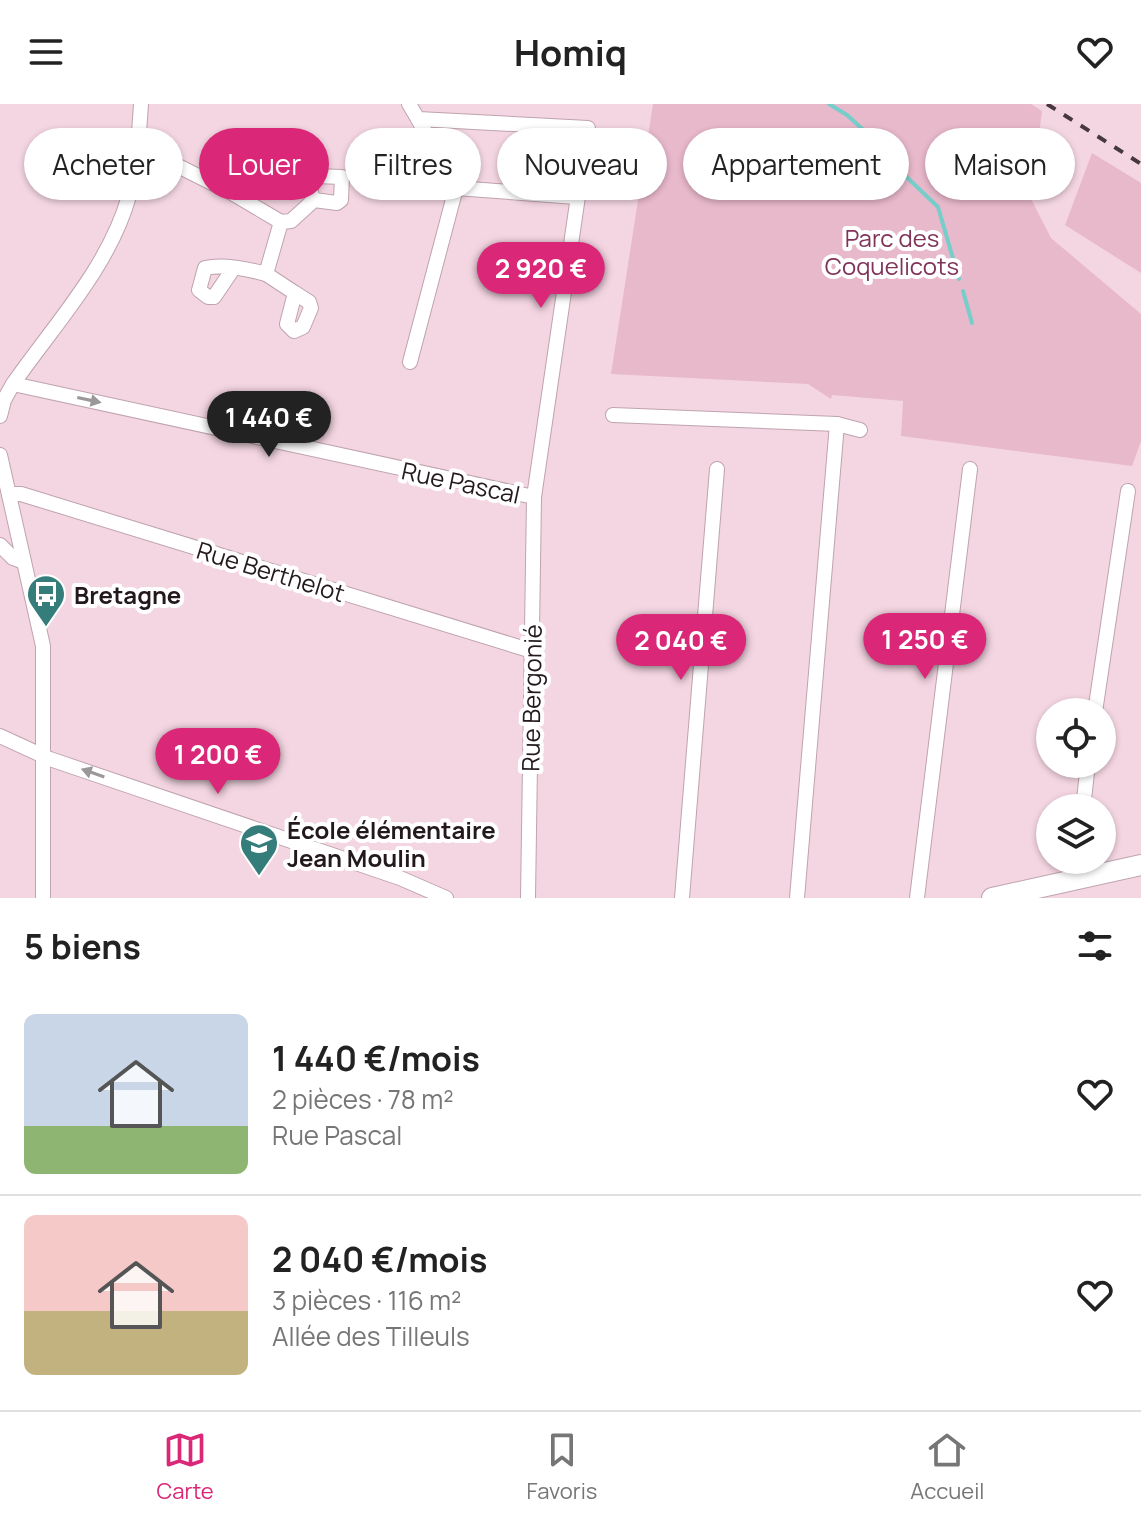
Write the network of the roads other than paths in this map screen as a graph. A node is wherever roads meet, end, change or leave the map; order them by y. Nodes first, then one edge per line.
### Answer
1 (141, 104) edge
2 (409, 104) edge
3 (418, 119) junction
4 (139, 128) edge
5 (423, 128) edge
6 (588, 128) edge
7 (183, 168) edge
8 (127, 200) edge
9 (314, 200) dead end
10 (453, 200) edge
11 (576, 200) edge
12 (281, 222) junction
13 (233, 269) dead end
14 (266, 274) junction
15 (295, 293) dead end
16 (410, 362) dead end
17 (13, 384) junction
18 (613, 415) dead end
19 (0, 416) edge
20 (837, 424) junction
21 (860, 430) dead end
22 (0, 455) edge
23 (717, 469) dead end
24 (970, 469) dead end
25 (1128, 491) dead end
26 (9, 494) junction
27 (534, 497) junction
28 (0, 545) edge
29 (24, 562) junction
30 (532, 651) junction
31 (1097, 698) edge
32 (0, 736) edge
33 (44, 756) junction
34 (1141, 865) edge
35 (1116, 867) edge
36 (1063, 874) edge
37 (43, 898) edge
38 (446, 898) edge
39 (528, 898) edge
40 (682, 898) edge
41 (797, 898) edge
42 (917, 898) edge
43 (992, 898) edge

1 - 4 street
2 - 3 street
3 - 5 street
3 - 6 street, Rue Bergonié
7 - 12 street
8 - 17 street
9 - 12 street
10 - 16 street
11 - 27 street, Rue Bergonié
12 - 14 street
13 - 14 street
14 - 15 street
17 - 19 street
17 -> 27 street, Rue Pascal
18 - 20 street
20 - 21 street
20 - 41 street
22 - 26 street
23 - 40 street
24 - 42 street
25 - 31 street
26 - 29 street
26 - 30 street, Rue Berthelot
27 - 30 street, Rue Bergonié
28 - 29 street
29 - 33 street
30 - 39 street, Rue Bergonié
32 - 33 street
33 - 37 street
38 -> 33 street
34 - 35 street
36 - 43 street

